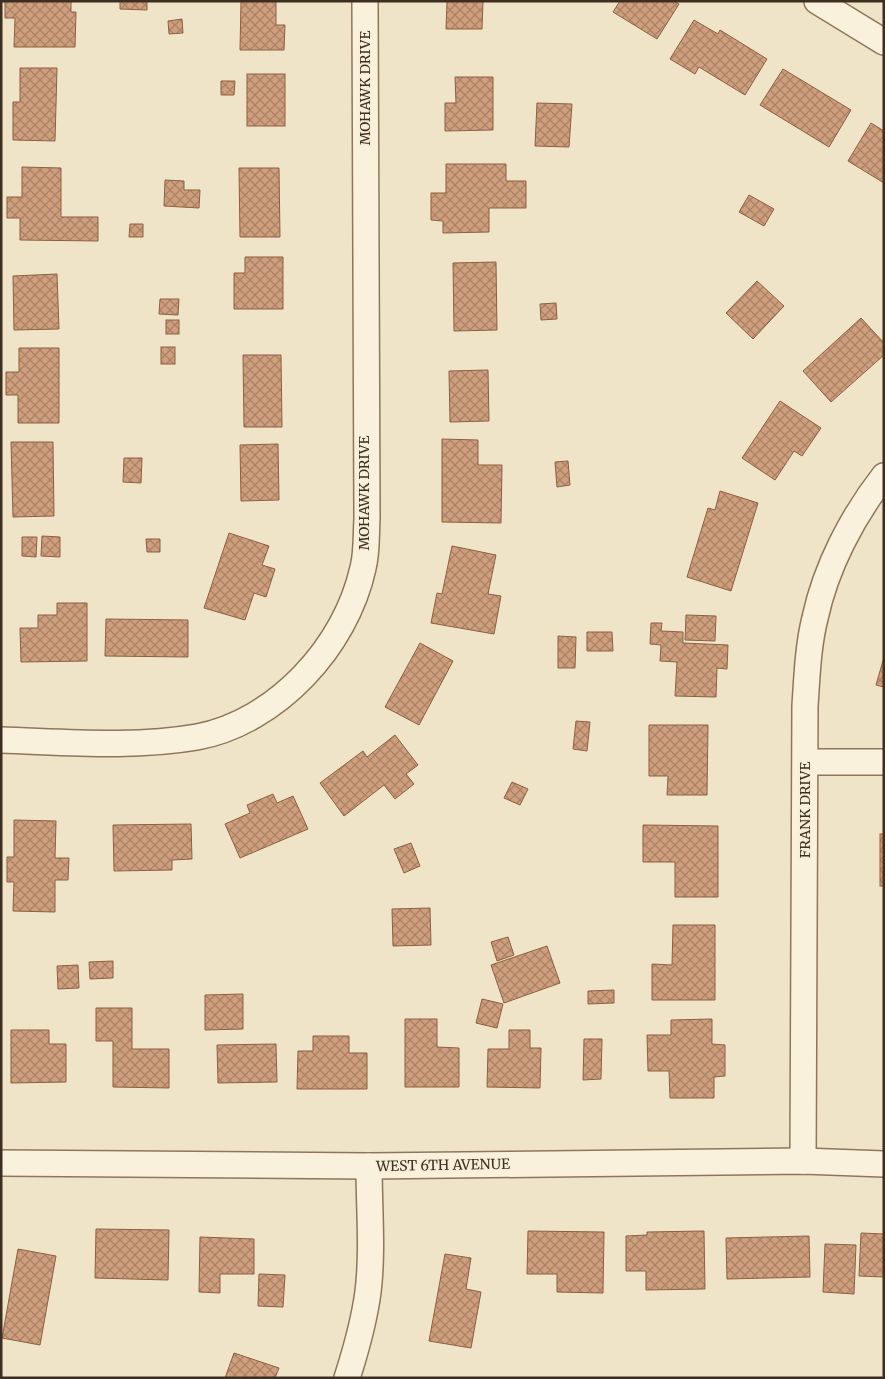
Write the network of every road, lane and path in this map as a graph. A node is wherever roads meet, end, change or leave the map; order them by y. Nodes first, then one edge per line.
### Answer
1 (365, 1) edge
2 (817, 1) edge
3 (884, 42) edge
4 (884, 476) edge
5 (1, 740) edge
6 (806, 762) junction
7 (884, 762) edge
8 (803, 1161) junction
9 (1, 1162) edge
10 (884, 1164) edge
11 (369, 1166) junction
12 (347, 1378) edge

1 - 5 street, MOHAWK DRIVE
2 - 3 street
4 - 6 street, FRANK DRIVE
6 - 7 street
6 - 8 street, FRANK DRIVE
8 - 10 street, WEST 6TH AVENUE
8 - 11 street, WEST 6TH AVENUE
9 - 11 street, WEST 6TH AVENUE
11 - 12 street

